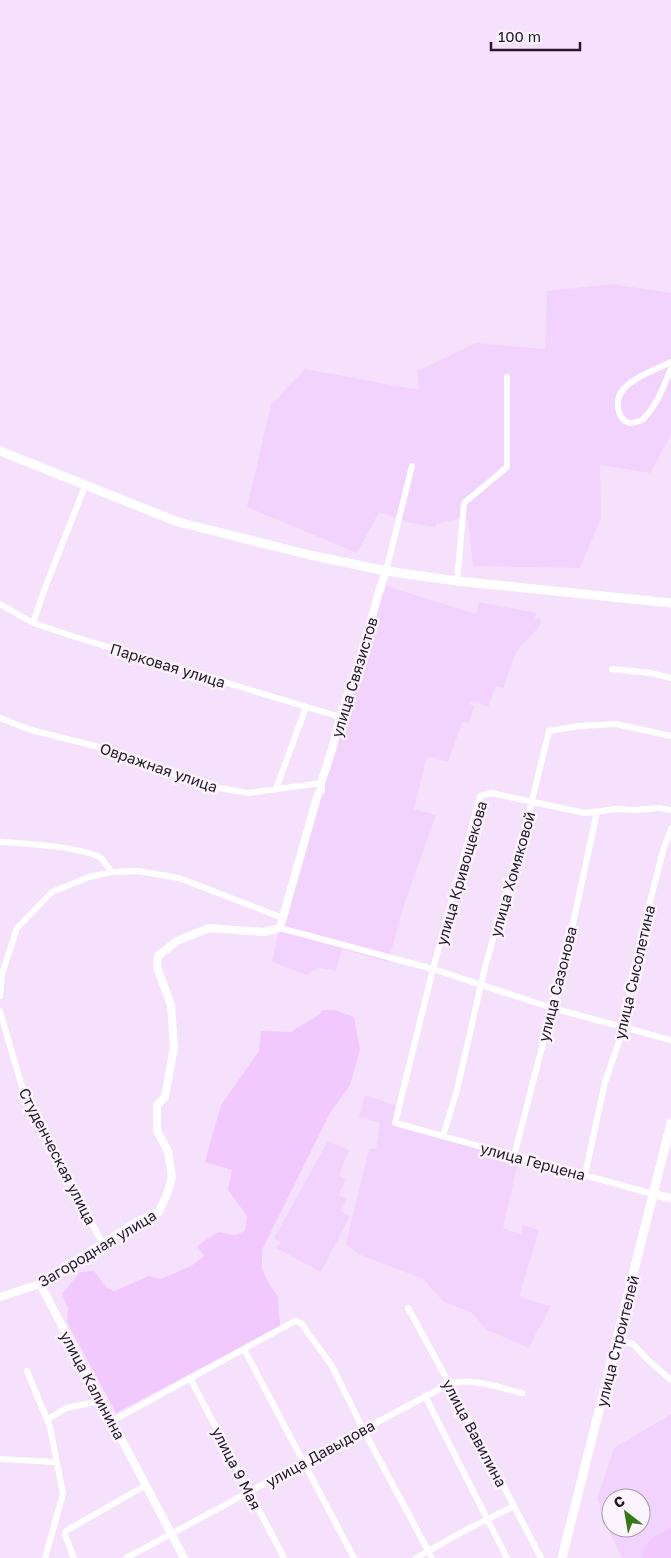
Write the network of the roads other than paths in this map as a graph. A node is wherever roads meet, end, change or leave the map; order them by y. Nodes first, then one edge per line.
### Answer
1 (671, 362) edge
2 (671, 369) edge
3 (507, 377) dead end
4 (0, 451) edge
5 (412, 466) dead end
6 (85, 486) junction
7 (386, 572) junction
8 (457, 581) junction
9 (671, 603) edge
10 (0, 604) edge
11 (34, 623) junction
12 (612, 669) dead end
13 (671, 678) edge
14 (306, 707) junction
15 (0, 718) edge
16 (340, 718) junction
17 (671, 736) edge
18 (321, 783) junction
19 (276, 789) junction
20 (531, 803) junction
21 (671, 810) edge
22 (596, 812) junction
23 (671, 828) edge
24 (0, 842) edge
25 (112, 872) junction
26 (283, 918) junction
27 (280, 928) junction
28 (433, 970) junction
29 (481, 986) junction
30 (0, 996) edge
31 (552, 1008) junction
32 (0, 1011) edge
33 (624, 1027) junction
34 (671, 1040) edge
35 (671, 1123) edge
36 (444, 1136) junction
37 (669, 1137) edge
38 (514, 1156) junction
39 (585, 1175) junction
40 (653, 1194) junction
41 (671, 1198) edge
42 (102, 1242) junction
43 (40, 1284) junction
44 (0, 1298) edge
45 (408, 1308) dead end
46 (617, 1340) junction
47 (244, 1349) junction
48 (27, 1371) dead end
49 (190, 1378) junction
50 (671, 1380) edge
51 (449, 1384) junction
52 (522, 1393) dead end
53 (425, 1396) junction
54 (101, 1401) junction
55 (47, 1420) junction
56 (112, 1421) junction
57 (363, 1429) junction
58 (0, 1459) edge
59 (56, 1462) junction
60 (303, 1462) junction
61 (146, 1485) junction
62 (249, 1492) junction
63 (514, 1506) junction
64 (487, 1520) junction
65 (171, 1534) junction
66 (428, 1551) junction
67 (45, 1558) edge
68 (74, 1558) edge
69 (126, 1558) edge
70 (184, 1558) edge
71 (284, 1558) edge
72 (354, 1558) edge
73 (416, 1558) edge
74 (432, 1558) edge
75 (507, 1558) edge
76 (541, 1558) edge
77 (562, 1558) edge

1 - 2 street
3 - 8 street
4 - 6 main road
5 - 7 street
6 - 7 main road
6 - 11 street
7 - 8 main road
7 - 16 street, улица Связистов
8 - 9 main road
10 - 11 street, Парковая улица
11 - 14 street, Парковая улица
12 - 13 street
14 - 16 street, Парковая улица
14 - 19 street
15 - 19 street, Овражная улица
16 - 18 street, улица Связистов
17 - 20 street, улица Хомяковой
18 - 19 street, Овражная улица
18 - 26 street, улица Связистов
20 - 22 street
20 - 28 street, улица Кривощекова
20 - 29 street, улица Хомяковой
21 - 22 street
22 - 31 street, улица Сазонова
23 - 33 street, улица Сысолетина
24 - 25 street
25 - 26 street
25 - 30 street
26 - 27 street, улица Связистов
27 - 28 street
27 - 42 street, Загородная улица
28 - 29 street
28 - 36 street, улица Герцена
29 - 31 street
29 - 36 street, улица Хомяковой
31 - 33 street
31 - 38 street, улица Сазонова
32 - 42 street, Студенческая улица
33 - 34 street
33 - 39 street, улица Сысолетина
35 - 37 main road, улица Строителей
36 - 38 street, улица Герцена
37 - 40 main road, улица Строителей
38 - 39 street, улица Герцена
39 - 40 street, улица Герцена
40 - 41 street, улица Герцена
40 - 46 main road, улица Строителей
42 - 43 street, Загородная улица
43 - 44 street, Загородная улица
43 - 54 street, улица Калинина
45 - 51 street, улица Вавилина
46 - 50 street
46 - 77 main road, улица Строителей
47 - 49 street
47 - 57 street
47 - 60 street
48 - 55 street
49 - 56 street
49 - 62 street, улица 9 Мая
51 - 52 street, улица Давыдова
51 - 53 street, улица Давыдова
51 - 63 street, улица Вавилина
53 - 57 street, улица Давыдова
53 - 64 street
54 - 55 street
54 - 56 street, улица Калинина
55 - 59 street
56 - 61 street, улица Калинина
57 - 60 street, улица Давыдова
57 - 66 street
58 - 59 street
59 - 67 street
60 - 62 street, улица Давыдова
60 - 72 street
61 - 65 street, улица Калинина
61 - 68 street
62 - 65 street, улица Давыдова
62 - 71 street, улица 9 Мая
63 - 64 street
63 - 76 street, улица Вавилина
64 - 66 street
64 - 75 street
65 - 69 street, улица Давыдова
65 - 70 street, улица Калинина
66 - 73 street
66 - 74 street

